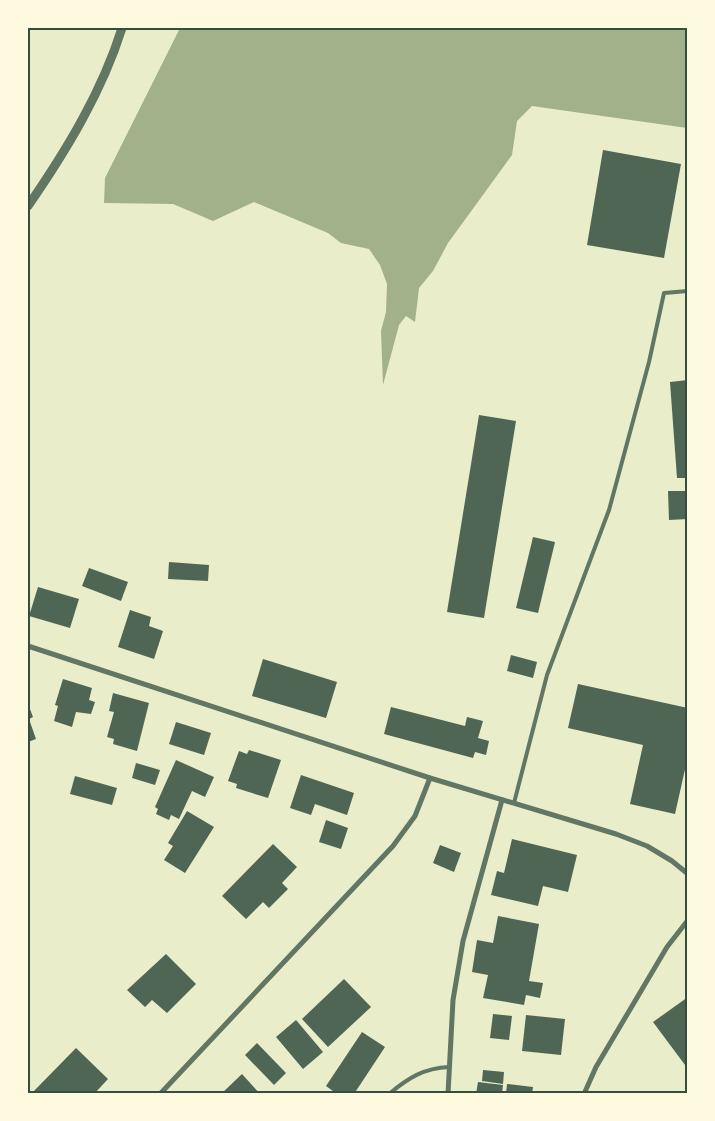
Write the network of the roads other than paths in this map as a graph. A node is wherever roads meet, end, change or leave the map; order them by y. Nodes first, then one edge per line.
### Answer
1 (122, 28) edge
2 (28, 206) edge
3 (688, 291) edge
4 (28, 646) edge
5 (430, 778) junction
6 (502, 800) junction
7 (514, 803) junction
8 (688, 874) edge
9 (688, 920) edge
10 (449, 1067) junction
11 (160, 1094) edge
12 (388, 1094) edge
13 (448, 1094) edge
14 (584, 1094) edge

1 - 2 street
3 - 7 lane
4 - 5 street
5 - 6 street
5 - 11 street
6 - 7 street
6 - 10 street
7 - 8 street
9 - 14 street
10 - 12 lane
10 - 13 street

